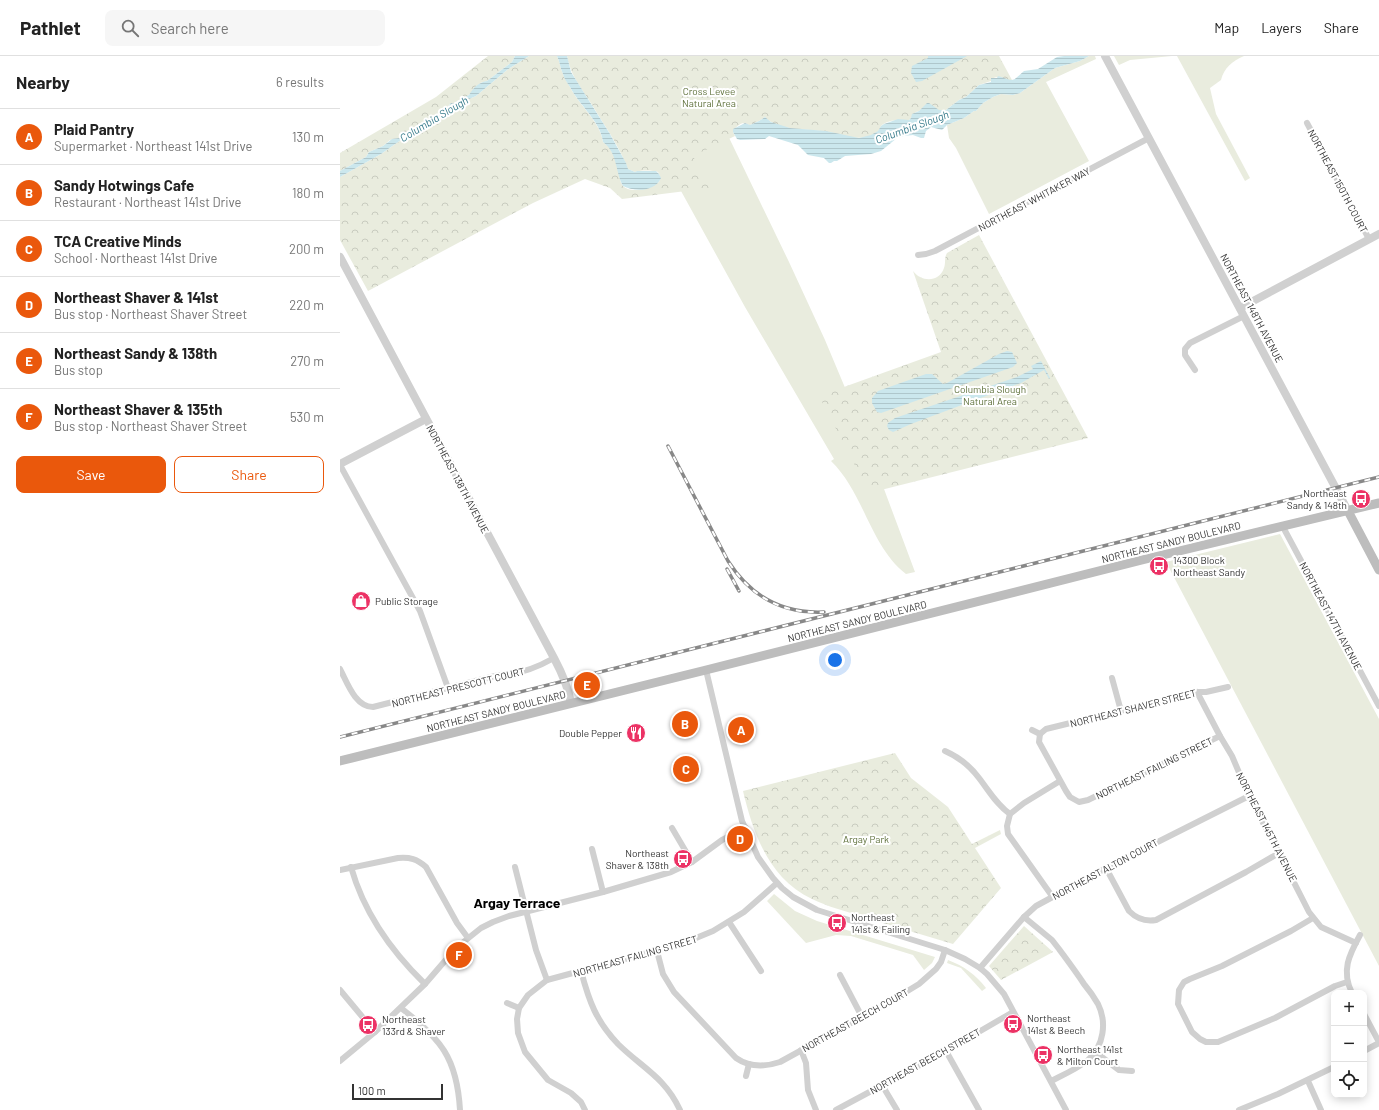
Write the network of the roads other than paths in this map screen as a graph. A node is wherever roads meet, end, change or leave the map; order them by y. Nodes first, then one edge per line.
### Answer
1 (1106, 58) edge
2 (1307, 123) dead end
3 (1149, 138) junction
4 (1379, 234) edge
5 (1369, 239) junction
6 (918, 255) dead end
7 (340, 257) edge
8 (1240, 308) junction
9 (1244, 316) junction
10 (1195, 370) dead end
11 (426, 419) junction
12 (340, 464) edge
13 (1379, 503) edge
14 (1348, 510) junction
15 (1283, 527) junction
16 (1379, 570) edge
17 (554, 658) junction
18 (340, 669) edge
19 (706, 670) junction
20 (1112, 678) dead end
21 (1228, 687) dead end
22 (448, 688) junction
23 (1197, 692) junction
24 (571, 703) junction
25 (1379, 706) edge
26 (1121, 711) junction
27 (1032, 730) dead end
28 (1040, 734) junction
29 (1220, 736) junction
30 (945, 751) dead end
31 (340, 761) edge
32 (1060, 781) junction
33 (1249, 796) junction
34 (1010, 814) junction
35 (672, 828) dead end
36 (746, 828) junction
37 (592, 849) dead end
38 (1279, 852) junction
39 (692, 862) junction
40 (352, 867) junction
41 (515, 867) dead end
42 (1106, 868) junction
43 (340, 870) edge
44 (777, 883) junction
45 (603, 892) junction
46 (1052, 896) junction
47 (526, 912) junction
48 (1024, 916) junction
49 (1313, 918) junction
50 (729, 922) junction
51 (1360, 935) dead end
52 (468, 938) junction
53 (1356, 943) junction
54 (945, 950) junction
55 (656, 951) junction
56 (980, 968) junction
57 (581, 971) junction
58 (761, 971) dead end
59 (840, 975) dead end
60 (547, 980) junction
61 (1347, 982) junction
62 (425, 984) junction
63 (340, 990) edge
64 (1351, 990) edge
65 (507, 1002) dead end
66 (401, 1008) junction
67 (519, 1008) junction
68 (1013, 1012) junction
69 (862, 1017) junction
70 (1367, 1020) edge
71 (376, 1032) junction
72 (1379, 1042) edge
73 (1367, 1049) edge
74 (801, 1050) junction
75 (946, 1051) junction
76 (1095, 1052) junction
77 (340, 1061) edge
78 (749, 1064) junction
79 (1331, 1069) edge
80 (1132, 1071) dead end
81 (746, 1076) dead end
82 (1051, 1081) junction
83 (1308, 1081) junction
84 (882, 1085) junction
85 (460, 1110) edge
86 (585, 1110) edge
87 (680, 1110) edge
88 (816, 1110) edge
89 (836, 1110) edge
90 (898, 1110) edge
91 (979, 1110) edge
92 (1066, 1110) edge
93 (1239, 1110) edge
94 (1321, 1110) edge

1 - 3 street, NORTHEAST 148TH AVENUE
2 - 5 street, NORTHEAST 150TH COURT
3 - 6 street, NORTHEAST WHITAKER WAY
3 - 8 street, NORTHEAST 148TH AVENUE
4 - 5 street
5 - 8 street
7 - 11 street, NORTHEAST 138TH AVENUE
8 - 9 street, NORTHEAST 148TH AVENUE
9 - 10 street
9 - 14 street, NORTHEAST 148TH AVENUE
11 - 12 street
11 - 17 street, NORTHEAST 138TH AVENUE
12 - 22 street
13 - 14 main road, NORTHEAST SANDY BOULEVARD
14 - 15 main road, NORTHEAST SANDY BOULEVARD
14 - 16 main road, NORTHEAST 148TH AVENUE
15 - 19 main road, NORTHEAST SANDY BOULEVARD
15 - 25 street, NORTHEAST 147TH AVENUE
17 - 22 street, NORTHEAST PRESCOTT COURT
17 - 24 street, NORTHEAST 138TH AVENUE
18 - 22 street, NORTHEAST PRESCOTT COURT
19 - 24 main road, NORTHEAST SANDY BOULEVARD
19 - 36 street
20 - 26 street
21 - 23 street, NORTHEAST SHAVER STREET
23 - 26 street, NORTHEAST SHAVER STREET
23 - 29 street, NORTHEAST 145TH AVENUE
24 - 31 main road, NORTHEAST SANDY BOULEVARD
26 - 28 street, NORTHEAST SHAVER STREET
27 - 28 street
28 - 32 street
29 - 32 street, NORTHEAST FAILING STREET
29 - 33 street, NORTHEAST 145TH AVENUE
30 - 34 street
32 - 34 street
33 - 38 street, NORTHEAST 145TH AVENUE
33 - 42 street, NORTHEAST ALTON COURT
34 - 46 street
35 - 39 street
36 - 39 street
36 - 44 street
37 - 45 street
38 - 42 street
38 - 49 street, NORTHEAST 145TH AVENUE
39 - 45 street
40 - 43 street
40 - 52 street
40 - 62 street
41 - 47 street
42 - 46 street, NORTHEAST ALTON COURT
44 - 50 street, NORTHEAST FAILING STREET
44 - 54 street
45 - 47 street
46 - 48 street, NORTHEAST ALTON COURT
47 - 52 street
47 - 60 street
48 - 56 street, NORTHEAST ALTON COURT
48 - 76 street
49 - 53 street, NORTHEAST 145TH AVENUE
49 - 61 street
50 - 55 street, NORTHEAST FAILING STREET
50 - 58 street
51 - 53 street
52 - 62 street
53 - 61 street
54 - 56 street
54 - 69 street, NORTHEAST BEECH COURT
55 - 57 street, NORTHEAST FAILING STREET
55 - 78 street
56 - 68 street
57 - 60 street, NORTHEAST FAILING STREET
57 - 87 street
59 - 69 street
60 - 67 street
61 - 64 street
62 - 66 street
63 - 71 street
65 - 67 street
66 - 71 street
66 - 85 street
67 - 86 street
68 - 75 street, NORTHEAST BEECH STREET
68 - 82 street
69 - 74 street, NORTHEAST BEECH COURT
70 - 72 street
71 - 77 street
72 - 73 street
74 - 78 street, NORTHEAST BEECH COURT
74 - 88 street
75 - 84 street, NORTHEAST BEECH STREET
75 - 91 street
76 - 80 street
76 - 82 street
78 - 81 street
79 - 83 street
82 - 92 street
83 - 93 street
83 - 94 street
84 - 89 street, NORTHEAST BEECH STREET
84 - 90 street

